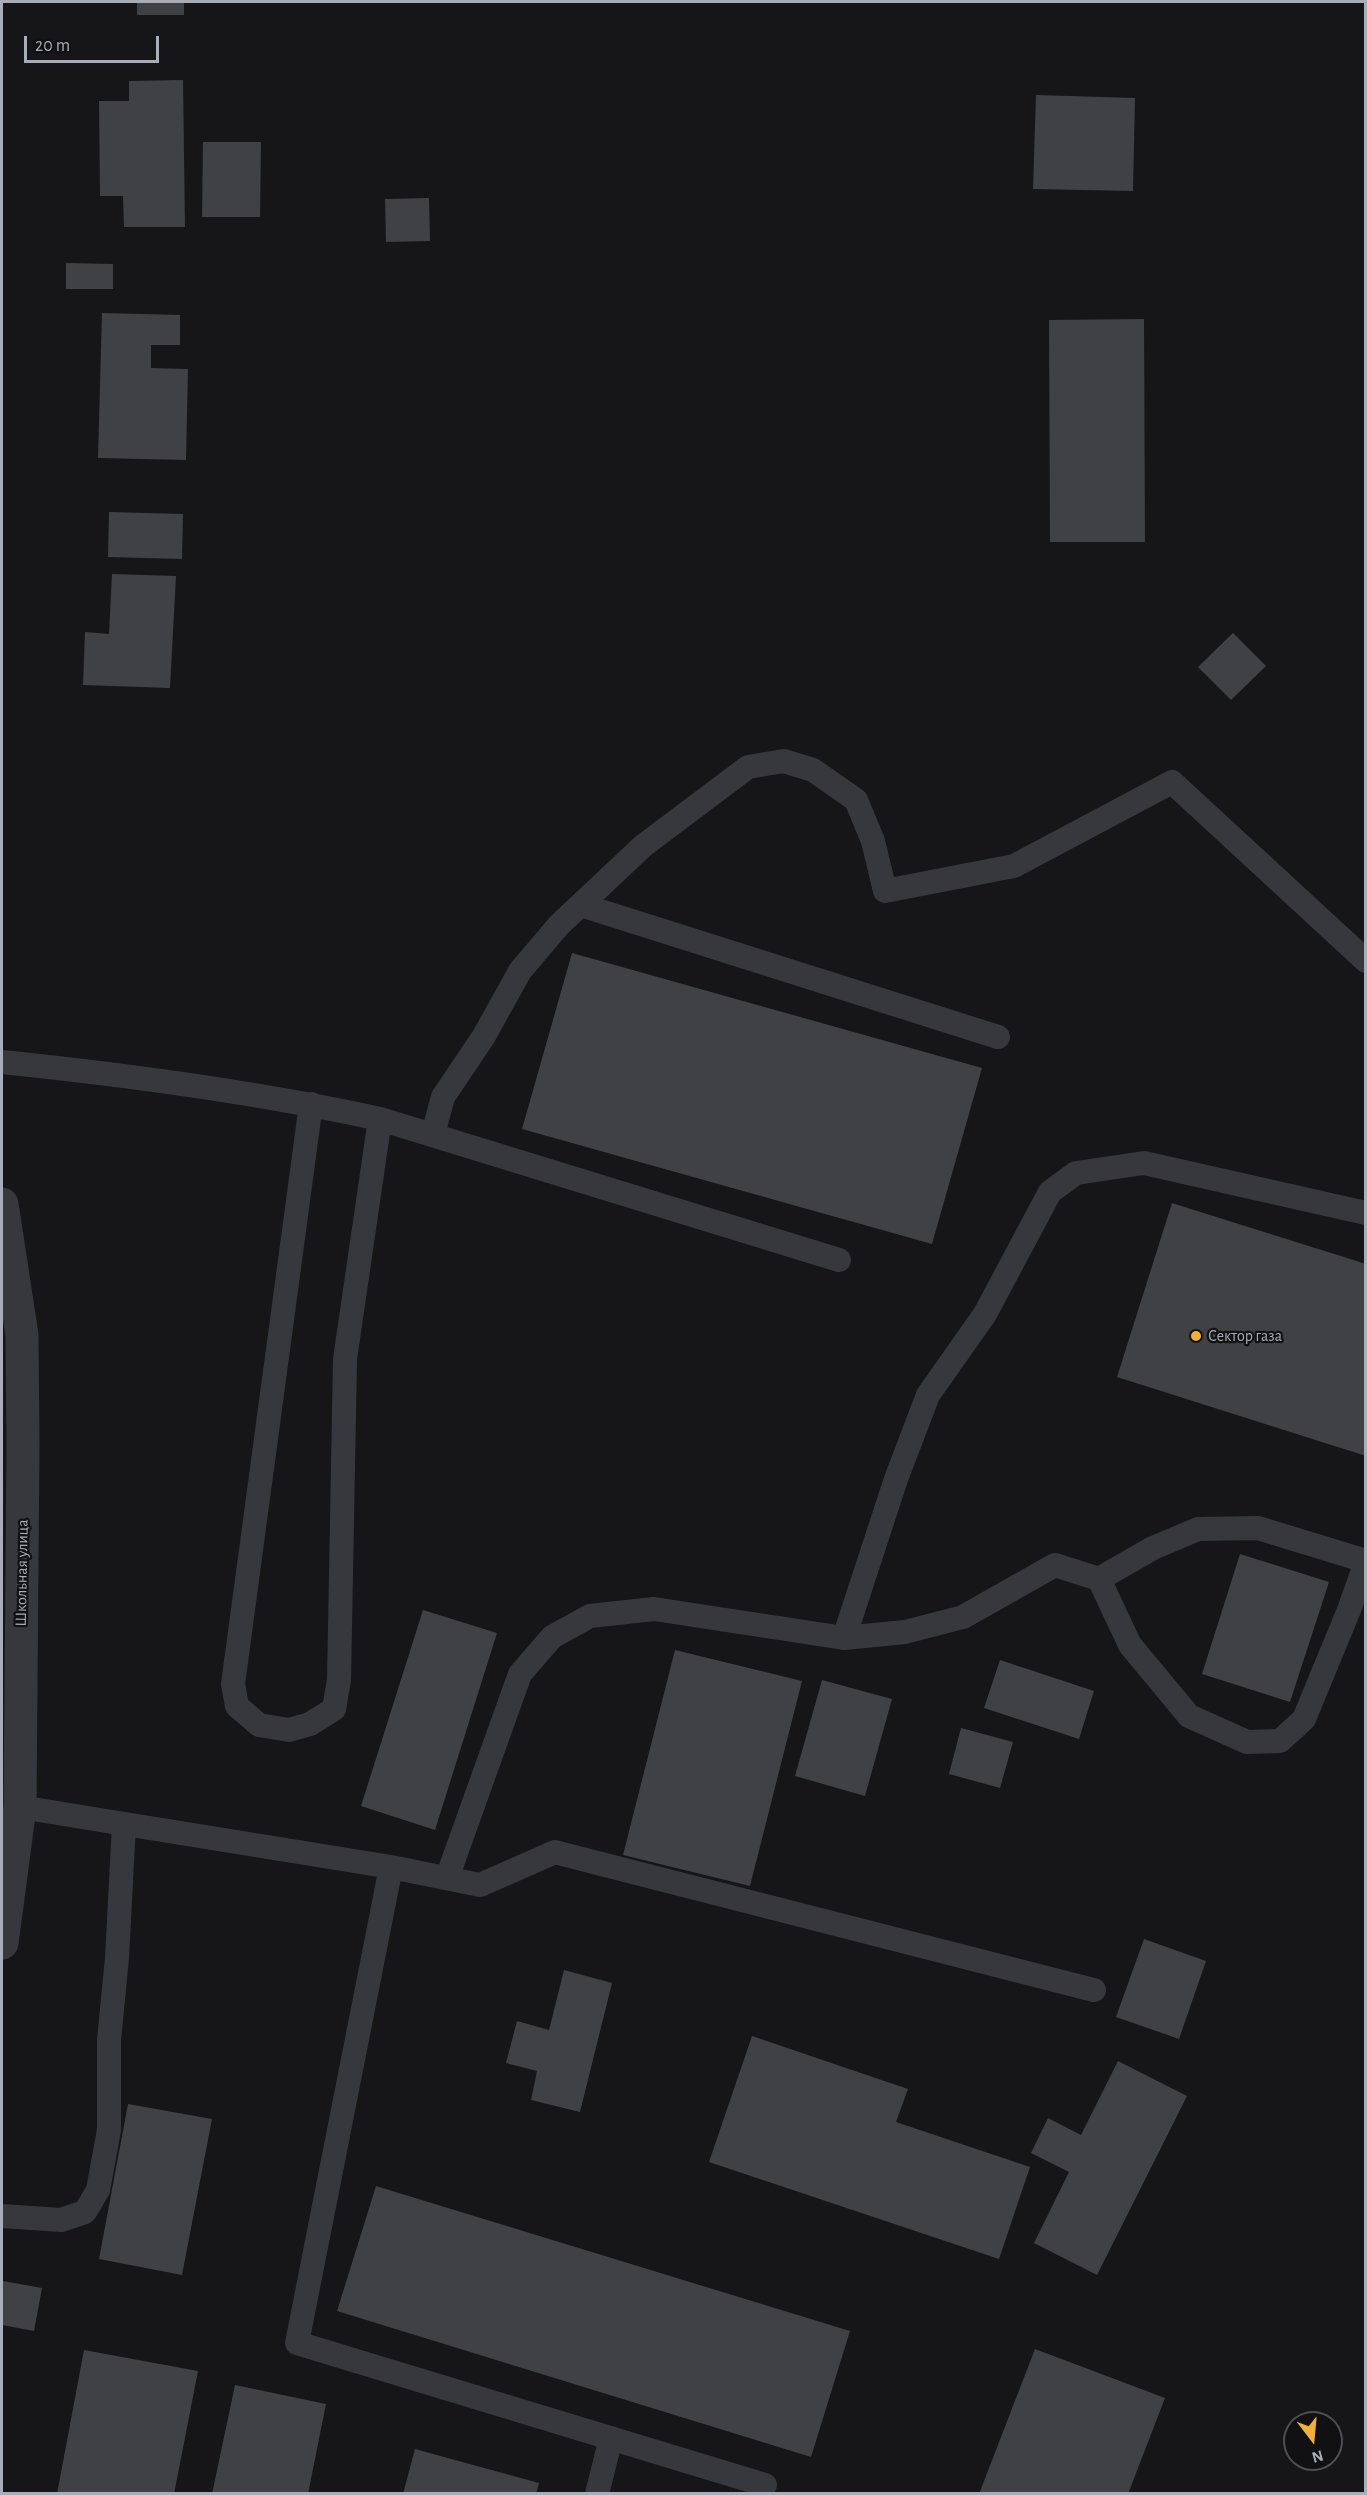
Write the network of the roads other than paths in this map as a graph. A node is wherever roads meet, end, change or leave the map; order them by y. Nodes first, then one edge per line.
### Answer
1 (581, 905) junction
2 (1365, 961) edge
3 (998, 1037) dead end
4 (2, 1062) edge
5 (311, 1104) junction
6 (380, 1119) junction
7 (433, 1134) junction
8 (2, 1204) edge
9 (1365, 1213) edge
10 (839, 1260) dead end
11 (1365, 1562) edge
12 (1099, 1579) junction
13 (844, 1638) junction
14 (20, 1807) junction
15 (124, 1824) junction
16 (391, 1867) junction
17 (447, 1878) junction
18 (2, 1943) edge
19 (1094, 1990) dead end
20 (2, 2216) edge
21 (611, 2438) junction
22 (765, 2485) dead end
23 (597, 2493) edge

1 - 2 lane
1 - 3 lane
1 - 7 lane
4 - 5 lane
5 - 6 lane
5 - 6 lane
6 - 7 lane
7 - 10 lane
8 - 14 street, Школьная улица
9 - 13 lane
11 - 12 lane
11 - 12 lane
12 - 13 lane
13 - 17 lane
14 - 15 lane
14 - 18 street, Школьная улица
15 - 16 lane
15 - 20 lane
16 - 17 lane
16 - 21 lane
17 - 19 lane
21 - 22 lane
21 - 23 lane

